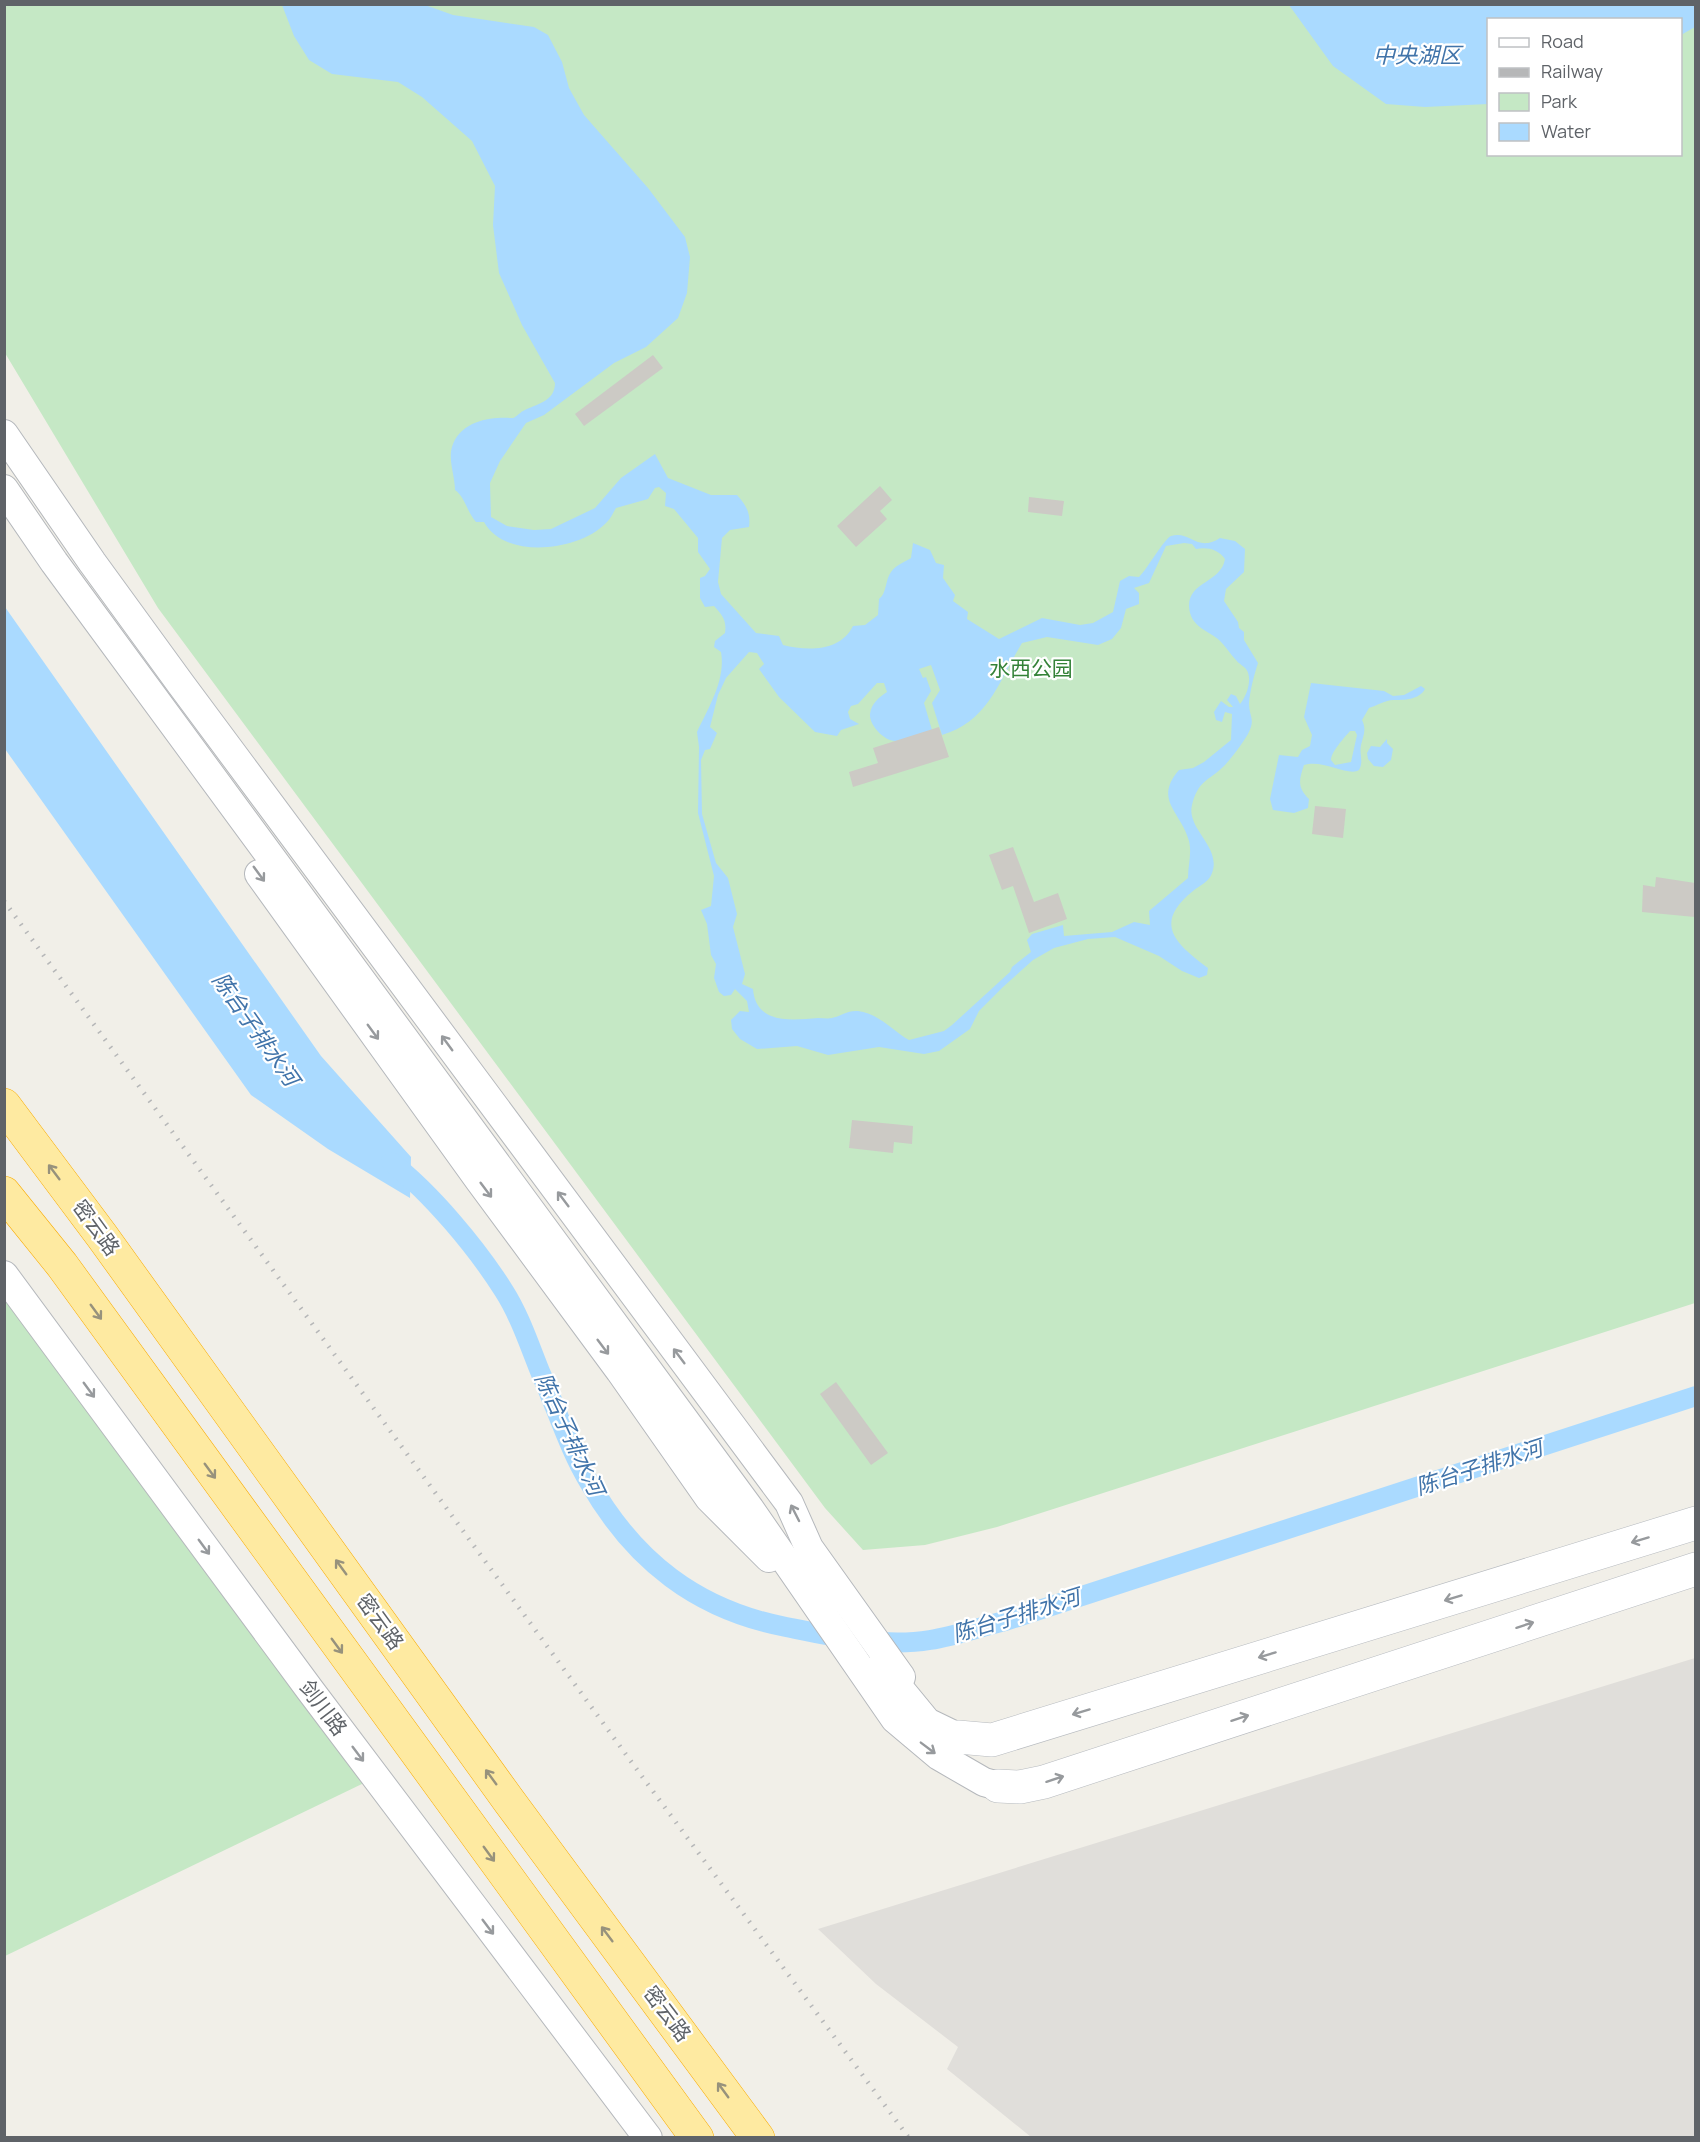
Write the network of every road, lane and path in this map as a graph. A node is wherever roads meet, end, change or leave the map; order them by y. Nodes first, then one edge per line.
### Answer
1 (4, 435) edge
2 (4, 469) edge
3 (4, 489) edge
4 (4, 519) edge
5 (4, 1105) edge
6 (4, 1193) edge
7 (4, 1275) edge
8 (1695, 1523) edge
9 (1695, 1569) edge
10 (810, 1583) junction
11 (906, 1715) junction
12 (958, 1737) joint
13 (998, 1786) joint
14 (648, 2138) edge
15 (697, 2138) edge
16 (758, 2138) edge

10 -> 1 street
2 - 10 street
3 - 10 street
4 -> 10 street
16 -> 5 highway, 密云路
6 -> 15 highway
7 -> 14 street, 剑川路
8 -> 12 main road
13 -> 9 main road
10 - 11 street
11 - 12 street
11 -> 13 street

